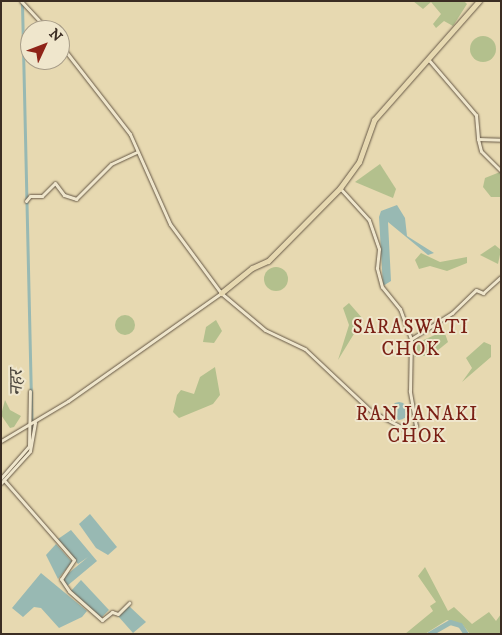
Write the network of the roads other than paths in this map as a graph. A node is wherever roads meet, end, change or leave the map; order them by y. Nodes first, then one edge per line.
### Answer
1 (479, 1) edge
2 (23, 2) edge
3 (39, 20) edge
4 (70, 57) edge
5 (428, 58) junction
6 (478, 138) junction
7 (501, 140) edge
8 (137, 152) junction
9 (501, 171) edge
10 (340, 188) junction
11 (27, 201) dead end
12 (501, 277) edge
13 (221, 293) junction
14 (411, 339) junction
15 (30, 391) dead end
16 (33, 423) junction
17 (1, 441) edge
18 (2, 480) edge
19 (129, 603) dead end

1 - 5 main road
2 - 3 street
4 - 8 street
5 - 6 street
5 - 10 main road
6 - 7 street
6 - 9 street
8 - 11 street
8 - 13 street
10 - 13 main road
10 - 14 street
12 - 14 street
13 - 14 street
13 - 16 street
15 - 16 street
16 - 17 street
16 - 18 street
18 - 19 street

